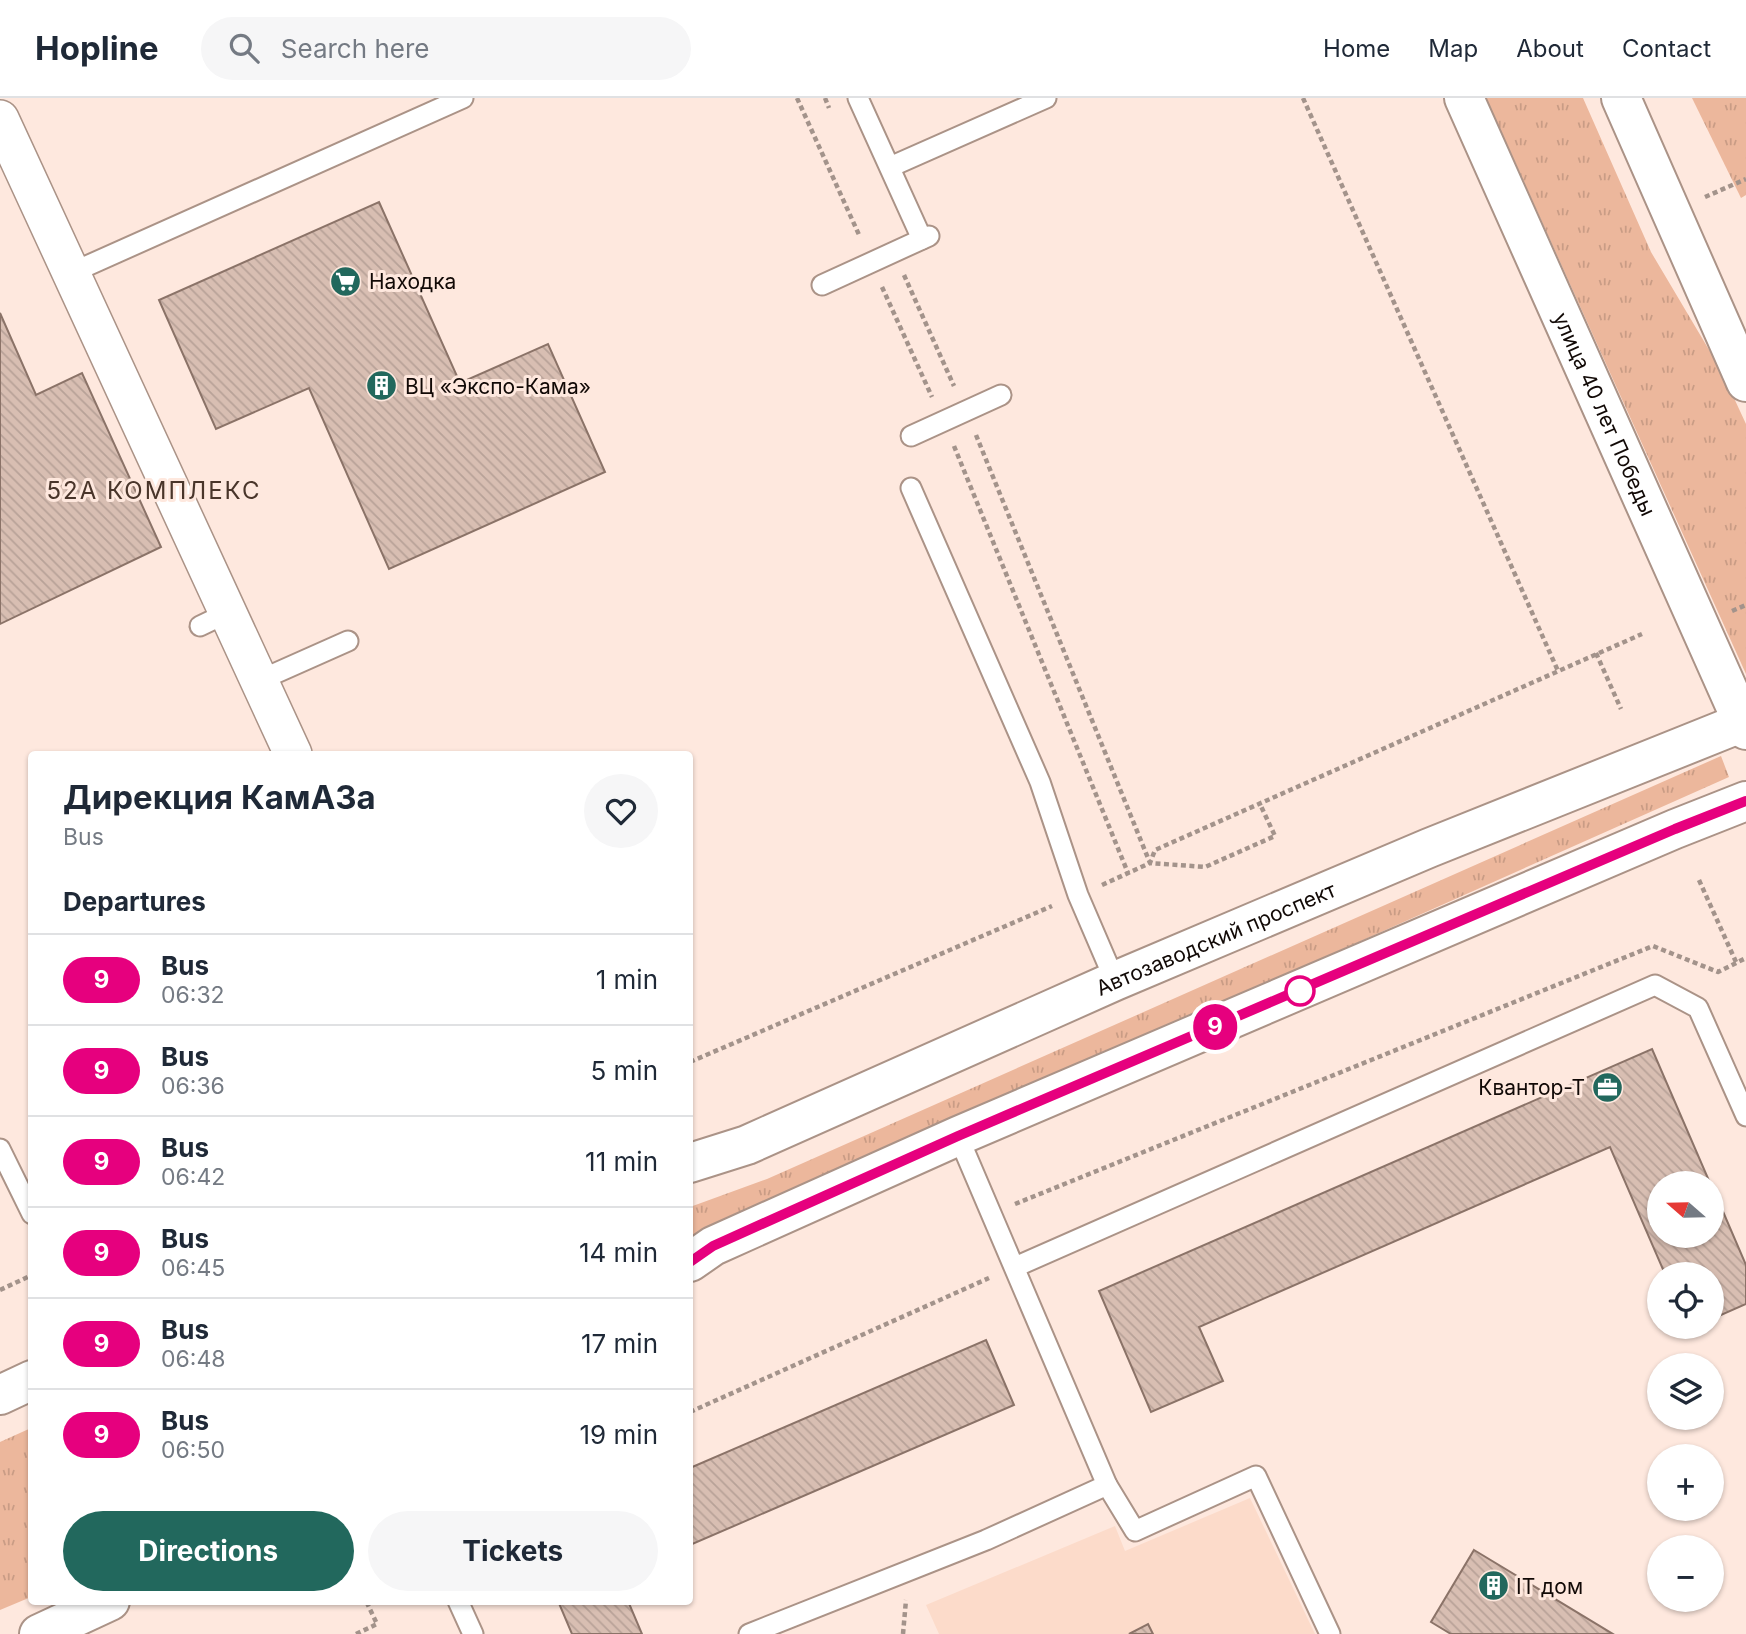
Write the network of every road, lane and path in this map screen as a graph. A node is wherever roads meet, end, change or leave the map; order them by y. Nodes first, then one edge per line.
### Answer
1 (463, 98) edge
2 (797, 98) edge
3 (825, 98) edge
4 (858, 98) edge
5 (1046, 98) edge
6 (1303, 98) edge
7 (1464, 98) edge
8 (1621, 98) edge
9 (830, 110) dead end
10 (0, 120) edge
11 (890, 167) junction
12 (1746, 179) edge
13 (1702, 198) dead end
14 (894, 252) junction
15 (871, 262) junction
16 (71, 273) junction
17 (822, 285) dead end
18 (1746, 382) edge
19 (1001, 395) dead end
20 (965, 411) junction
21 (943, 422) junction
22 (911, 436) dead end
23 (911, 488) dead end
24 (1642, 634) dead end
25 (348, 641) dead end
26 (1596, 653) junction
27 (1558, 671) junction
28 (258, 681) junction
29 (1621, 709) dead end
30 (1745, 724) edge
31 (292, 751) edge
32 (1746, 801) edge
33 (1260, 804) junction
34 (1150, 863) junction
35 (1128, 873) junction
36 (1699, 880) dead end
37 (1078, 895) junction
38 (1746, 958) edge
39 (1736, 962) junction
40 (1115, 981) junction
41 (693, 1061) edge
42 (1746, 1116) edge
43 (958, 1136) junction
44 (0, 1149) edge
45 (693, 1162) edge
46 (28, 1206) edge
47 (992, 1213) junction
48 (693, 1260) edge
49 (1015, 1267) junction
50 (28, 1277) edge
51 (0, 1290) edge
52 (28, 1382) edge
53 (0, 1395) edge
54 (693, 1411) edge
55 (1107, 1485) junction
56 (101, 1605) edge
57 (369, 1605) edge
58 (460, 1605) edge
59 (39, 1634) edge
60 (356, 1634) edge
61 (472, 1634) edge
62 (749, 1634) edge
63 (1330, 1634) edge

1 - 16 lane
2 - 15 path
3 - 9 path
4 - 11 lane
5 - 11 lane
6 - 27 path
7 - 30 street, улица 40 лет Победы
8 - 18 street
10 - 16 street
11 - 14 lane
12 - 13 path
14 - 15 lane
14 - 20 path
15 - 17 lane
15 - 21 path
16 - 28 street
19 - 20 lane
20 - 21 lane
20 - 34 path
21 - 22 lane
21 - 35 path
23 - 37 lane
24 - 26 path
25 - 28 lane
26 - 27 path
26 - 29 path
27 - 33 path
28 - 31 street
30 - 40 street, Автозаводский проспект
32 - 43 street
33 - 34 path
33 - 34 path
34 - 35 path
35 - 37 path
36 - 39 path
37 - 40 lane
37 - 41 path
38 - 39 path
39 - 47 path
40 - 45 street, Автозаводский проспект
42 - 49 lane
43 - 47 lane
43 - 48 street
44 - 46 lane
47 - 49 lane
49 - 54 path
49 - 55 lane
50 - 51 path
52 - 53 street
55 - 62 lane
55 - 63 lane
56 - 59 street
57 - 60 path
58 - 61 lane

